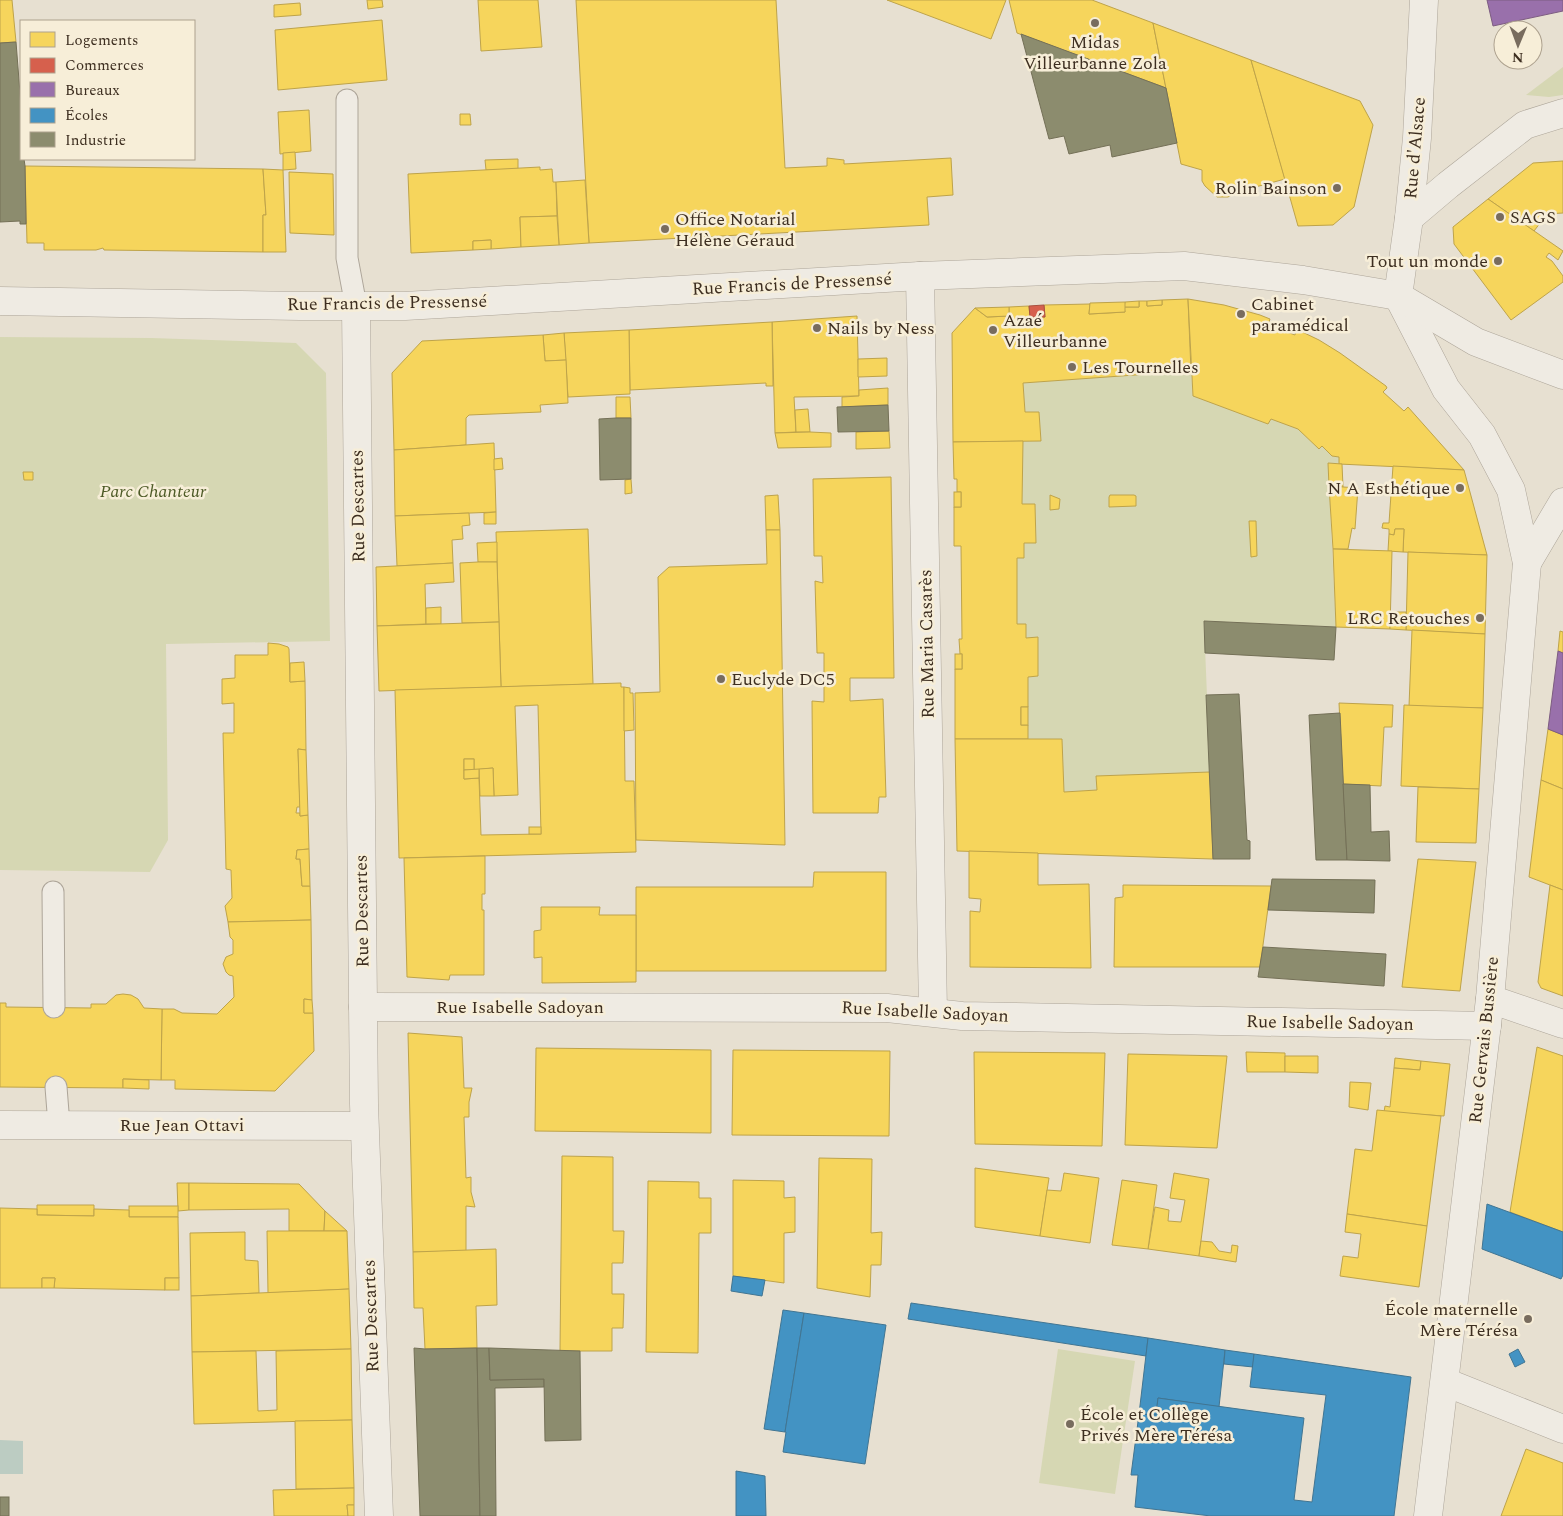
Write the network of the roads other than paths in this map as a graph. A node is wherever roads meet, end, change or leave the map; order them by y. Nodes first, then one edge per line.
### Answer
1 (1424, 0) edge
2 (347, 100) dead end
3 (1563, 113) edge
4 (1409, 218) junction
5 (920, 276) junction
6 (1398, 296) junction
7 (0, 301) edge
8 (356, 306) junction
9 (1563, 375) edge
10 (1563, 502) edge
11 (1527, 563) junction
12 (53, 892) dead end
13 (1490, 998) junction
14 (363, 1006) junction
15 (54, 1007) dead end
16 (933, 1012) junction
17 (1563, 1024) edge
18 (1487, 1026) junction
19 (56, 1087) dead end
20 (0, 1125) edge
21 (59, 1125) junction
22 (364, 1126) junction
23 (1445, 1382) junction
24 (1563, 1429) edge
25 (379, 1516) edge
26 (1428, 1516) edge

1 - 4 street, Rue d'Alsace
2 - 8 lane
3 - 4 street
4 - 6 street, Rue d'Alsace
5 - 6 street, Rue Francis de Pressensé
5 - 8 street, Rue Francis de Pressensé
5 - 16 street, Rue Maria Casarès
6 - 9 street, Rue Francis de Pressensé
6 - 11 street, Rue Gervais Bussière
7 - 8 street, Rue Francis de Pressensé
8 - 14 street, Rue Descartes
10 - 11 street, Rue Gervais Bussière
11 - 13 street, Rue Gervais Bussière
12 - 15 lane
13 - 17 street
13 - 18 street, Rue Gervais Bussière
14 - 16 street, Rue Isabelle Sadoyan
14 - 22 street, Rue Descartes
16 - 18 street, Rue Isabelle Sadoyan
18 - 23 street, Rue Gervais Bussière
19 - 21 lane
20 - 21 street, Rue Jean Ottavi
21 - 22 street, Rue Jean Ottavi
22 - 25 street, Rue Descartes
23 - 24 street
23 - 26 street, Rue Gervais Bussière

